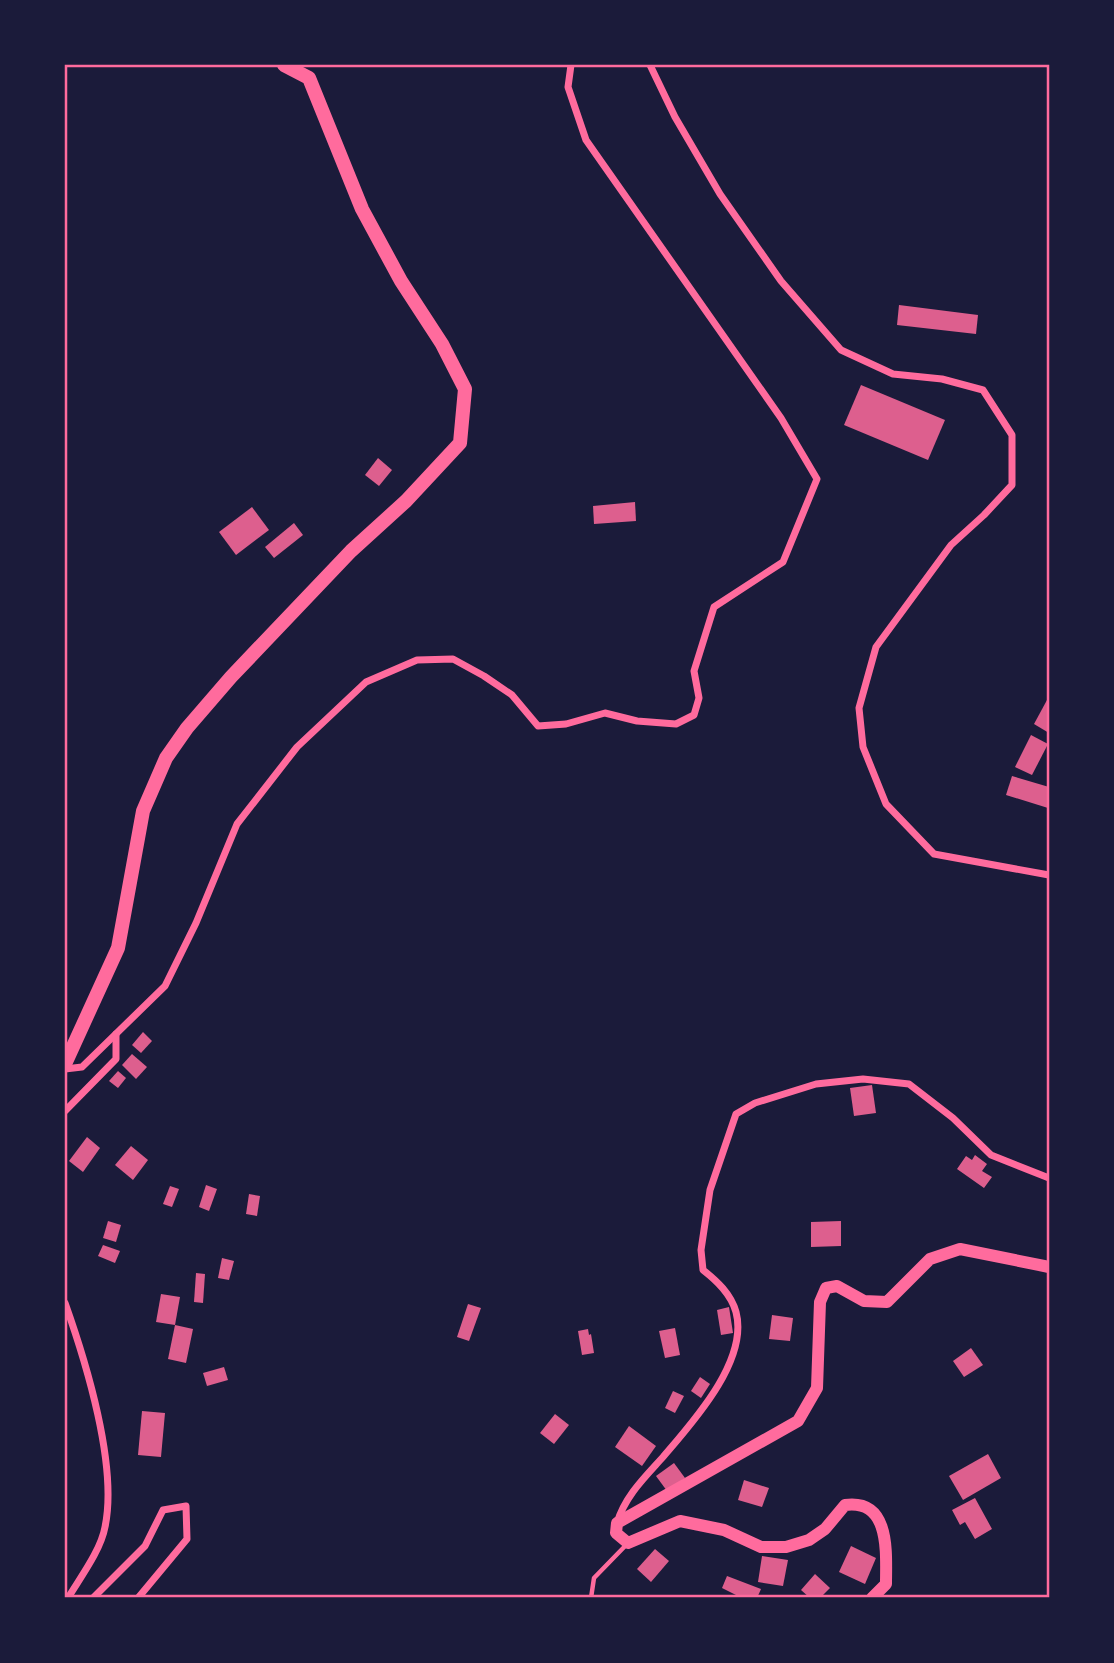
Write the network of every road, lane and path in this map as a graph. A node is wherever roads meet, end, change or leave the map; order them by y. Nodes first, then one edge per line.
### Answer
1 (284, 65) edge
2 (571, 65) edge
3 (650, 65) edge
4 (1049, 875) edge
5 (116, 1034) junction
6 (65, 1067) edge
7 (65, 1111) edge
8 (1049, 1178) edge
9 (1049, 1267) edge
10 (65, 1303) edge
11 (617, 1523) junction
12 (628, 1543) junction
13 (68, 1598) edge
14 (93, 1598) edge
15 (138, 1598) edge
16 (591, 1598) edge
17 (872, 1598) edge

1 - 6 highway
2 - 5 street
3 - 4 street
5 - 6 street
5 - 7 street
8 - 11 street
9 - 11 main road
10 - 13 street
11 - 12 main road
12 - 16 lane
12 - 17 main road
14 - 15 street

